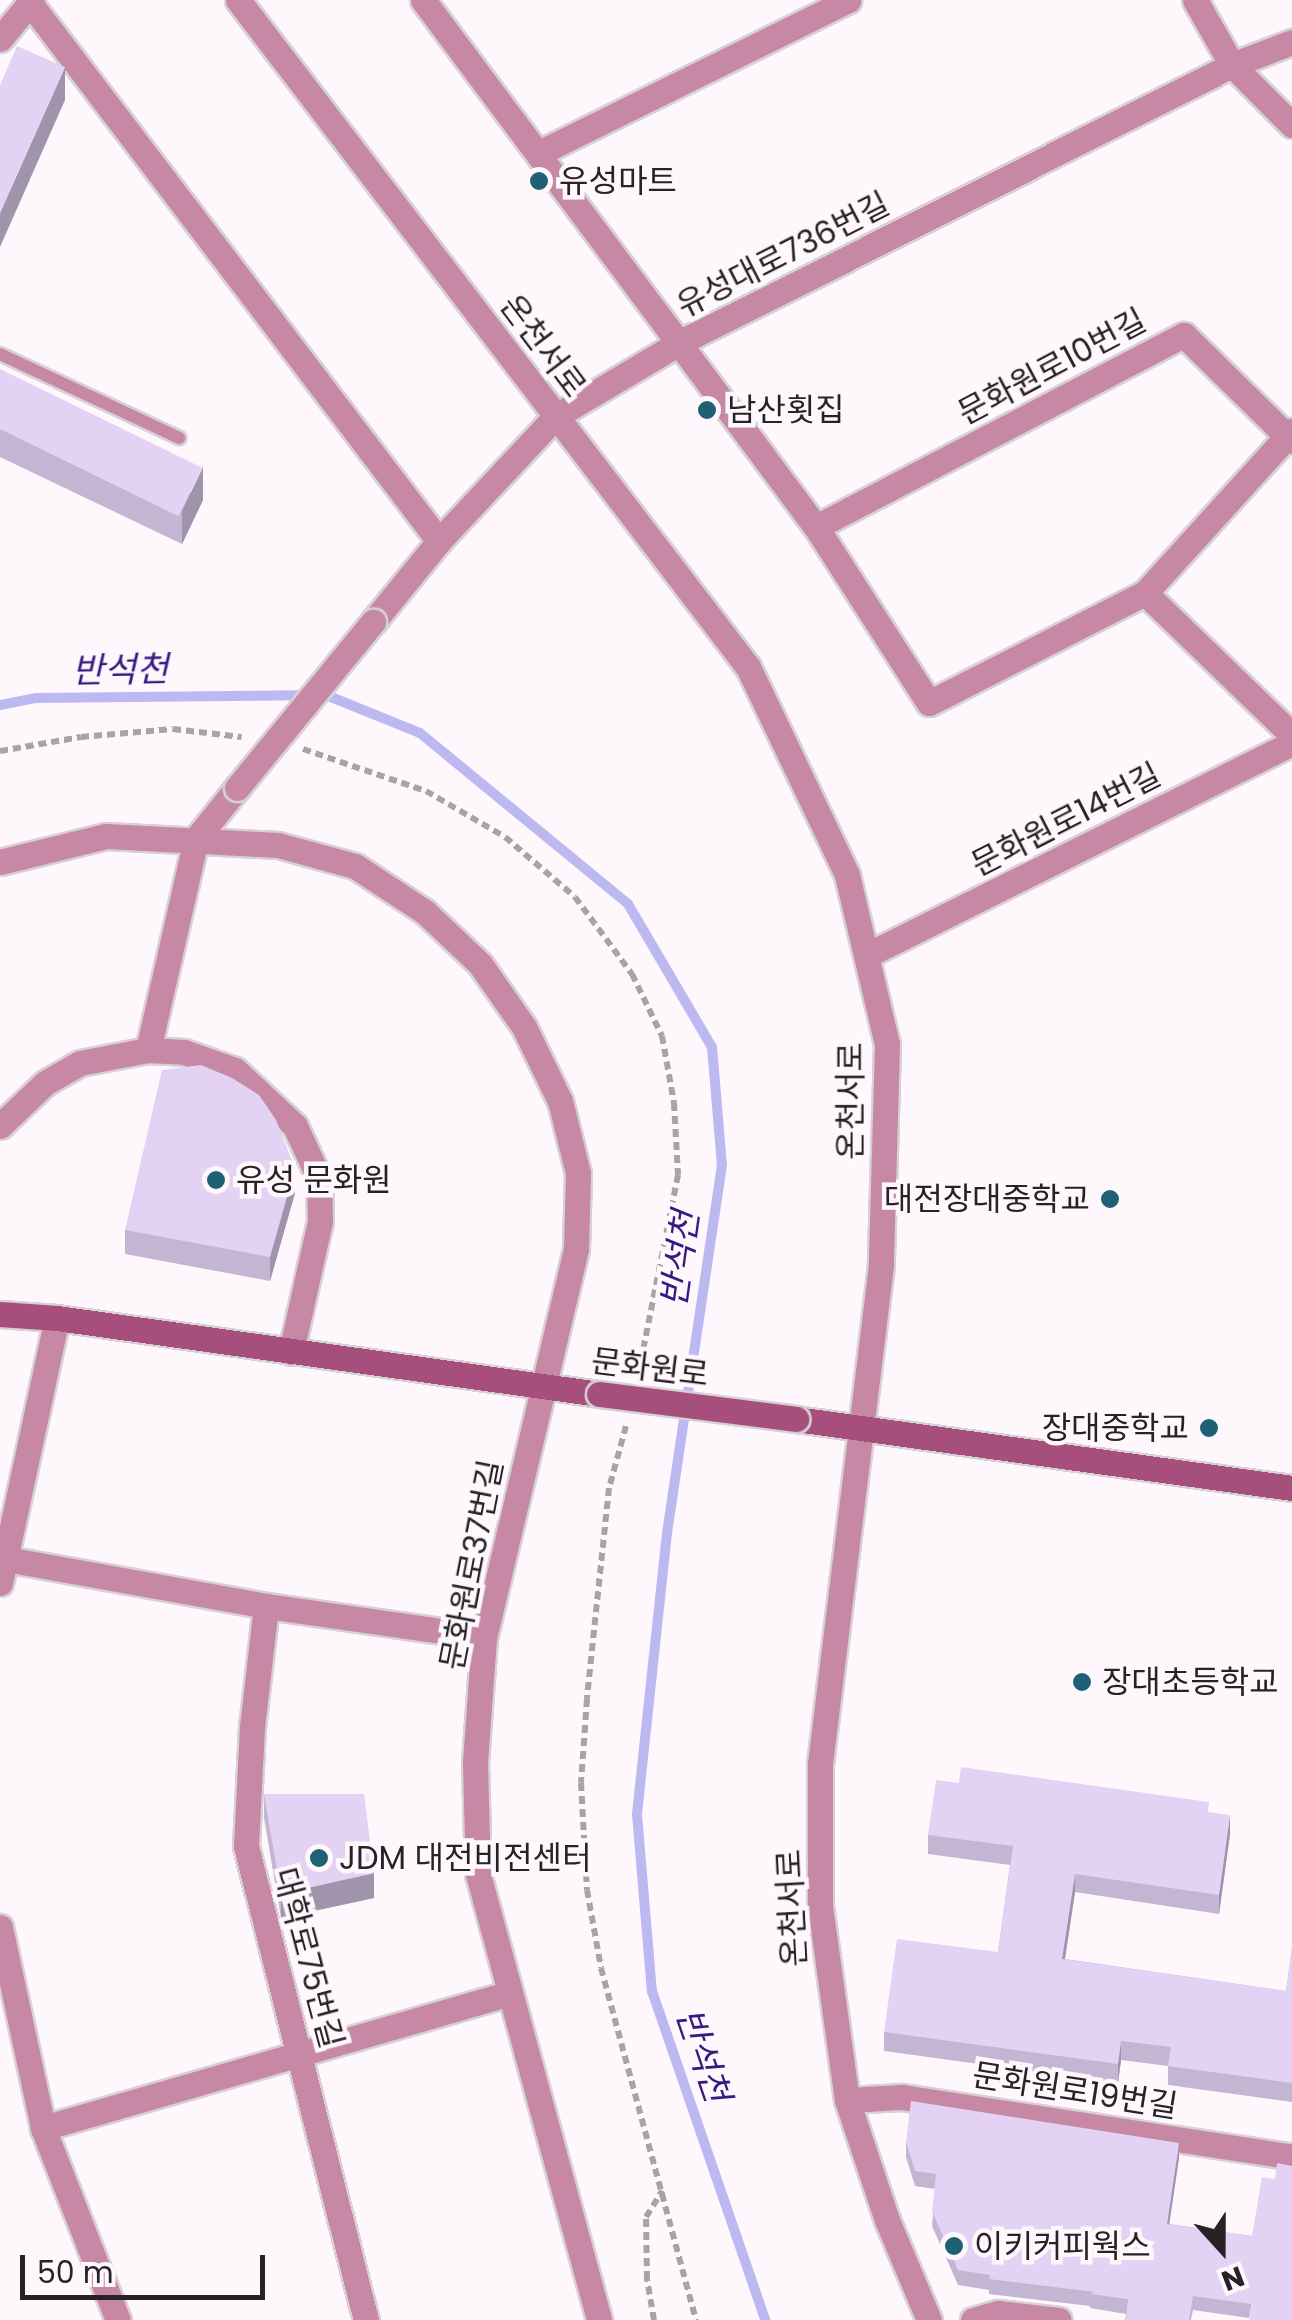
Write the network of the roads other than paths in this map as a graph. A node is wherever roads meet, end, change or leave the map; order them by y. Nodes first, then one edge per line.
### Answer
1 (238, 0) edge
2 (423, 0) edge
3 (848, 0) edge
4 (1195, 0) edge
5 (31, 2) edge
6 (0, 39) edge
7 (1292, 42) edge
8 (1232, 65) junction
9 (1292, 125) edge
10 (538, 152) junction
11 (679, 344) junction
12 (0, 354) edge
13 (556, 416) junction
14 (1290, 436) edge
15 (179, 438) dead end
16 (816, 527) junction
17 (439, 541) junction
18 (1146, 594) junction
19 (1292, 734) edge
20 (1292, 743) edge
21 (196, 839) junction
22 (0, 862) edge
23 (869, 954) junction
24 (148, 1050) junction
25 (0, 1126) edge
26 (0, 1314) edge
27 (57, 1318) junction
28 (291, 1352) junction
29 (543, 1388) junction
30 (862, 1429) junction
31 (1292, 1488) edge
32 (2, 1566) edge
33 (266, 1606) junction
34 (484, 1637) junction
35 (0, 1926) edge
36 (508, 1994) junction
37 (300, 2052) junction
38 (847, 2100) junction
39 (43, 2128) junction
40 (1292, 2157) edge
41 (118, 2320) edge
42 (366, 2320) edge
43 (599, 2320) edge
44 (929, 2320) edge
45 (974, 2320) edge
46 (1058, 2320) edge

1 - 13 street, 온천서로
2 - 10 street
3 - 10 street
4 - 8 street
5 - 6 street
5 - 17 street
7 - 8 street, 유성대로736번길
8 - 9 street
8 - 11 street, 유성대로736번길
10 - 11 street
11 - 13 street, 유성대로736번길
11 - 16 street
12 - 15 lane
13 - 17 street, 유성대로736번길
13 - 23 street, 온천서로
14 - 16 street, 문화원로10번길
14 - 18 street
16 - 18 street
17 - 21 street, 유성대로736번길, bridge
18 - 19 street
20 - 23 street, 문화원로14번길
21 - 22 street, 문화원로37번길
21 - 24 street
21 - 29 street, 문화원로37번길
23 - 30 street, 온천서로
24 - 25 street
24 - 28 street
26 - 27 street, 문화원로
27 - 28 street, 문화원로
27 - 32 street
28 - 29 street, 문화원로
29 - 30 street, 문화원로, bridge
29 - 34 street, 문화원로37번길
30 - 31 street, 문화원로
30 - 38 street, 온천서로
32 - 33 street
33 - 34 street
33 - 37 street, 대학로75번길
34 - 36 street, 문화원로37번길
35 - 39 street
36 - 37 street
36 - 43 street, 문화원로37번길
37 - 39 street
37 - 42 street, 대학로75번길
38 - 40 street, 문화원로19번길
38 - 44 street, 온천서로
39 - 41 street
45 - 46 street

